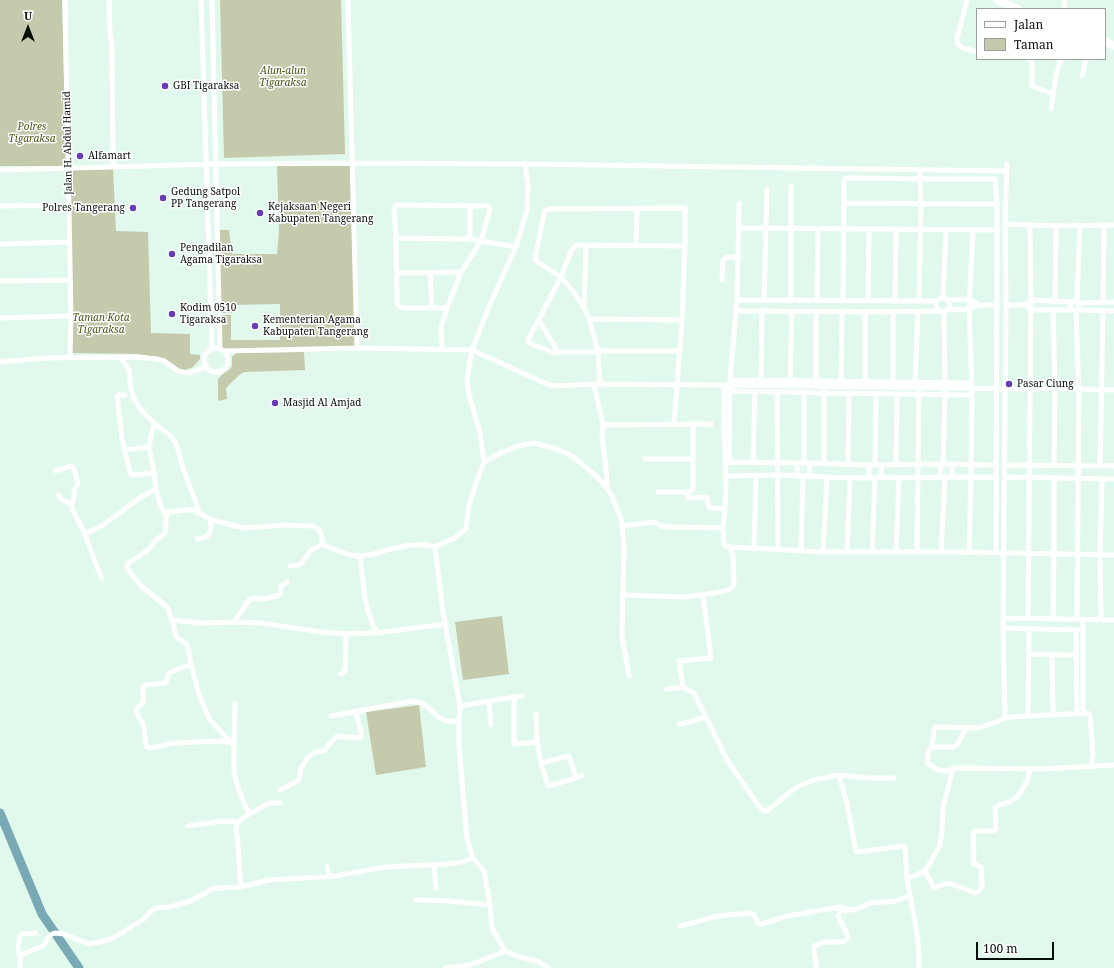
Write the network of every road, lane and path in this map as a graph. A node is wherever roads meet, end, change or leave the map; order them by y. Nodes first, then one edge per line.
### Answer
1 (65, 0) edge
2 (109, 0) edge
3 (201, 0) edge
4 (212, 0) edge
5 (348, 0) edge
6 (967, 0) edge
7 (1000, 1) edge
8 (1016, 8) edge
9 (976, 52) edge
10 (1031, 60) edge
11 (1060, 60) edge
12 (1086, 60) edge
13 (1082, 76) dead end
14 (1053, 94) junction
15 (1051, 109) dead end
16 (352, 163) junction
17 (215, 164) junction
18 (525, 164) junction
19 (1007, 164) dead end
20 (206, 165) junction
21 (113, 167) junction
22 (68, 168) junction
23 (0, 170) edge
24 (920, 170) junction
25 (1007, 171) junction
26 (920, 179) junction
27 (791, 186) dead end
28 (767, 189) dead end
29 (739, 203) dead end
30 (844, 203) junction
31 (69, 204) junction
32 (921, 204) junction
33 (997, 204) junction
34 (0, 206) edge
35 (470, 206) junction
36 (637, 208) junction
37 (1005, 224) junction
38 (1030, 224) junction
39 (1080, 225) junction
40 (1104, 225) junction
41 (1114, 225) edge
42 (1056, 226) junction
43 (739, 228) junction
44 (766, 228) junction
45 (791, 228) junction
46 (818, 228) junction
47 (844, 229) junction
48 (869, 229) junction
49 (896, 229) junction
50 (920, 230) junction
51 (946, 230) junction
52 (973, 230) junction
53 (997, 230) junction
54 (396, 238) junction
55 (470, 239) junction
56 (481, 241) junction
57 (70, 242) junction
58 (0, 244) edge
59 (586, 246) junction
60 (636, 246) junction
61 (685, 246) junction
62 (516, 247) junction
63 (739, 257) junction
64 (430, 272) junction
65 (462, 272) junction
66 (397, 273) junction
67 (561, 277) junction
68 (70, 280) junction
69 (722, 280) dead end
70 (0, 281) edge
71 (945, 299) junction
72 (970, 299) junction
73 (737, 300) junction
74 (764, 300) junction
75 (798, 300) junction
76 (1031, 300) junction
77 (788, 301) junction
78 (817, 301) junction
79 (843, 301) junction
80 (865, 301) junction
81 (874, 301) junction
82 (895, 301) junction
83 (919, 301) junction
84 (937, 301) junction
85 (1055, 301) junction
86 (1071, 302) junction
87 (1078, 302) junction
88 (1104, 302) junction
89 (1114, 302) edge
90 (979, 305) junction
91 (997, 305) junction
92 (1006, 305) junction
93 (1024, 305) junction
94 (432, 308) junction
95 (447, 308) junction
96 (584, 308) junction
97 (762, 310) junction
98 (969, 310) junction
99 (1030, 310) junction
100 (1053, 310) junction
101 (1075, 310) junction
102 (736, 311) junction
103 (785, 311) junction
104 (794, 311) junction
105 (816, 311) junction
106 (944, 311) junction
107 (1103, 311) junction
108 (1114, 311) edge
109 (842, 312) junction
110 (864, 312) junction
111 (873, 312) junction
112 (894, 312) junction
113 (918, 312) junction
114 (71, 316) junction
115 (0, 318) edge
116 (589, 319) junction
117 (539, 320) junction
118 (682, 320) junction
119 (212, 348) junction
120 (357, 348) junction
121 (442, 349) junction
122 (222, 350) junction
123 (472, 350) junction
124 (598, 351) junction
125 (679, 351) junction
126 (558, 352) junction
127 (120, 357) junction
128 (70, 358) junction
129 (0, 362) edge
130 (207, 368) junction
131 (816, 382) junction
132 (841, 382) junction
133 (893, 382) junction
134 (761, 383) junction
135 (597, 384) junction
136 (823, 384) junction
137 (865, 384) junction
138 (918, 384) junction
139 (677, 385) junction
140 (946, 385) junction
141 (728, 386) junction
142 (790, 386) junction
143 (971, 386) junction
144 (996, 388) junction
145 (1006, 388) junction
146 (1055, 388) junction
147 (1030, 389) junction
148 (1078, 389) junction
149 (1101, 390) junction
150 (1114, 390) edge
151 (757, 391) junction
152 (777, 392) junction
153 (804, 392) junction
154 (824, 393) junction
155 (849, 393) junction
156 (864, 393) junction
157 (876, 394) junction
158 (897, 394) junction
159 (919, 394) junction
160 (945, 394) junction
161 (125, 395) dead end
162 (971, 395) junction
163 (155, 424) junction
164 (674, 424) junction
165 (693, 424) junction
166 (711, 424) dead end
167 (603, 425) junction
168 (149, 447) junction
169 (124, 450) junction
170 (645, 459) dead end
171 (693, 459) junction
172 (484, 462) junction
173 (727, 462) junction
174 (778, 462) junction
175 (753, 463) junction
176 (797, 463) junction
177 (807, 463) junction
178 (824, 464) junction
179 (848, 464) junction
180 (896, 464) junction
181 (942, 464) junction
182 (952, 464) junction
183 (971, 464) junction
184 (869, 465) junction
185 (875, 465) junction
186 (881, 465) junction
187 (919, 465) junction
188 (996, 465) junction
189 (1005, 465) junction
190 (1030, 465) junction
191 (1054, 465) junction
192 (1078, 466) junction
193 (1100, 466) junction
194 (1114, 466) edge
195 (55, 471) dead end
196 (154, 473) junction
197 (756, 475) junction
198 (778, 475) junction
199 (726, 476) junction
200 (796, 476) junction
201 (804, 477) junction
202 (810, 477) junction
203 (827, 477) junction
204 (872, 477) junction
205 (881, 477) junction
206 (899, 477) junction
207 (918, 477) junction
208 (943, 477) junction
209 (952, 477) junction
210 (971, 477) junction
211 (996, 477) junction
212 (1005, 477) junction
213 (1029, 477) junction
214 (850, 478) junction
215 (1054, 478) junction
216 (1078, 478) junction
217 (1114, 478) edge
218 (1102, 479) junction
219 (607, 488) junction
220 (156, 489) junction
221 (658, 492) dead end
222 (687, 492) junction
223 (58, 495) dead end
224 (71, 504) junction
225 (725, 509) junction
226 (167, 512) junction
227 (200, 514) junction
228 (210, 519) junction
229 (622, 526) junction
230 (723, 528) junction
231 (85, 534) junction
232 (197, 539) dead end
233 (323, 544) junction
234 (435, 547) junction
235 (730, 547) junction
236 (754, 549) junction
237 (778, 549) junction
238 (801, 550) junction
239 (848, 551) junction
240 (896, 551) junction
241 (823, 552) junction
242 (872, 552) junction
243 (917, 552) junction
244 (941, 552) junction
245 (969, 552) junction
246 (996, 553) junction
247 (1004, 553) junction
248 (1029, 553) junction
249 (1054, 554) junction
250 (1078, 554) junction
251 (1100, 554) junction
252 (1114, 555) edge
253 (360, 556) junction
254 (290, 566) dead end
255 (102, 578) dead end
256 (287, 582) dead end
257 (622, 595) junction
258 (703, 595) junction
259 (1003, 618) junction
260 (1028, 618) junction
261 (1052, 618) junction
262 (1076, 619) junction
263 (1083, 619) junction
264 (172, 620) junction
265 (1101, 620) junction
266 (1114, 620) edge
267 (234, 622) junction
268 (446, 624) junction
269 (1003, 628) junction
270 (1029, 630) junction
271 (1076, 630) junction
272 (1083, 630) junction
273 (376, 633) junction
274 (346, 634) junction
275 (1029, 654) junction
276 (1052, 654) junction
277 (1076, 655) junction
278 (191, 664) junction
279 (340, 674) dead end
280 (629, 676) dead end
281 (683, 687) junction
282 (666, 690) dead end
283 (522, 696) dead end
284 (514, 697) junction
285 (489, 701) junction
286 (235, 703) dead end
287 (460, 706) junction
288 (356, 712) junction
289 (536, 714) dead end
290 (1053, 714) junction
291 (1077, 714) junction
292 (1083, 714) junction
293 (331, 716) dead end
294 (1028, 716) junction
295 (706, 717) junction
296 (1005, 718) junction
297 (459, 721) junction
298 (679, 724) dead end
299 (491, 725) dead end
300 (966, 728) junction
301 (537, 742) junction
302 (234, 744) junction
303 (932, 747) junction
304 (541, 763) junction
305 (1114, 765) edge
306 (1091, 767) junction
307 (953, 769) junction
308 (1030, 769) junction
309 (839, 775) junction
310 (582, 776) dead end
311 (576, 778) junction
312 (894, 778) dead end
313 (280, 790) dead end
314 (280, 803) dead end
315 (249, 814) junction
316 (238, 822) junction
317 (188, 826) dead end
318 (473, 858) junction
319 (434, 864) junction
320 (327, 866) dead end
321 (925, 871) junction
322 (328, 877) junction
323 (907, 879) junction
324 (241, 887) junction
325 (436, 888) dead end
326 (910, 895) junction
327 (416, 900) dead end
328 (490, 905) junction
329 (851, 910) junction
330 (680, 926) dead end
331 (36, 933) dead end
332 (505, 951) junction
333 (20, 960) junction
334 (20, 968) edge
335 (446, 968) edge
336 (549, 968) edge
337 (817, 968) edge
338 (919, 968) edge

1 - 22 street, Jalan H. Abdul Hamid
2 - 21 street
3 - 20 street
4 - 17 street
5 - 16 street
6 - 9 street
7 - 8 main road
10 - 14 street
11 - 14 street
12 - 13 street
14 - 15 street
16 - 17 street
16 - 18 street
16 - 120 street
17 - 20 street
17 - 122 street
18 - 24 street
18 - 62 street
19 - 25 street
20 - 21 street
20 - 119 street
21 - 22 street
22 - 23 street
22 - 31 street, Jalan H. Abdul Hamid
24 - 25 street
24 - 26 street
25 - 37 street
26 - 30 street
26 - 32 street
26 - 33 street
27 - 45 street
28 - 44 street
29 - 43 street
30 - 32 street
30 - 47 street
31 - 34 street
31 - 57 street, Jalan H. Abdul Hamid
32 - 33 street
32 - 50 street
33 - 53 street
35 - 54 street
35 - 55 street
35 - 56 street
36 - 60 street
36 - 61 street
36 - 67 street
37 - 38 street
37 - 92 street
38 - 42 street
38 - 76 street
39 - 40 street
39 - 42 street
39 - 87 street
40 - 41 street
40 - 88 street
42 - 85 street
43 - 44 street
43 - 63 street
44 - 45 street
44 - 74 street
45 - 46 street
45 - 77 street
46 - 47 street
46 - 78 street
47 - 48 street
47 - 79 street
48 - 49 street
48 - 80 street
49 - 50 street
49 - 82 street
50 - 51 street
50 - 83 street
51 - 52 street
51 - 71 street
52 - 53 street
52 - 72 street
53 - 91 street
54 - 55 street
54 - 66 street
55 - 56 street
56 - 62 street
56 - 65 street
57 - 58 street
57 - 68 street, Jalan H. Abdul Hamid
59 - 60 street
59 - 67 street
59 - 96 street
60 - 61 street
61 - 118 street
62 - 123 street
63 - 69 street
63 - 73 street
64 - 65 street
64 - 66 street
64 - 94 street
65 - 95 street
66 - 94 street
67 - 96 street
67 - 117 street
68 - 70 street
68 - 114 street, Jalan H. Abdul Hamid
71 - 72 street
71 - 84 street
71 - 106 street
72 - 90 street
72 - 98 street
73 - 74 street
73 - 102 street
74 - 77 street
75 - 77 street
75 - 78 street
75 - 104 street
76 - 85 street
76 - 93 street
76 - 99 street
77 - 103 street
78 - 79 street
79 - 80 street
80 - 81 street
80 - 110 street
81 - 82 street
81 - 111 street
82 - 83 street
83 - 84 street
84 - 106 street
85 - 86 street
86 - 87 street
86 - 101 street
87 - 88 street
87 - 101 street
88 - 89 street
90 - 91 street
90 - 98 street
91 - 144 street
92 - 93 street
92 - 145 street
93 - 99 street
94 - 95 street
95 - 121 street
96 - 116 street
97 - 102 street
97 - 103 street
97 - 134 street
98 - 106 street
98 - 143 street
99 - 100 street
99 - 147 street
100 - 101 street
100 - 146 street
101 - 107 street
101 - 148 street
102 - 141 street
103 - 104 street
104 - 105 street
104 - 142 street
105 - 109 street
105 - 131 street
106 - 113 street
106 - 140 street
107 - 108 street
107 - 149 street
109 - 110 street
109 - 132 street
110 - 111 street
110 - 137 street
111 - 112 street
112 - 113 street
112 - 133 street
113 - 138 street
114 - 115 street
114 - 128 street, Jalan H. Abdul Hamid
116 - 118 street
116 - 124 street
117 - 126 street
117 - 126 street
118 - 125 street
119 - 122 street
119 - 130 street
120 - 121 street
120 - 122 street
121 - 123 street
122 - 130 street
123 - 135 street
123 - 172 street
124 - 125 street
124 - 126 street
124 - 135 street
125 - 139 street
127 - 128 street
127 - 130 street
127 - 163 street
128 - 129 street
131 - 136 street
131 - 142 street
132 - 136 street
132 - 137 street
133 - 137 street
133 - 138 street
134 - 141 street
134 - 142 street
134 - 151 street
135 - 139 street
135 - 167 street
136 - 137 street
136 - 142 street
136 - 154 street
137 - 138 street
137 - 156 street
138 - 140 street
138 - 159 street
139 - 141 street
139 - 164 street
140 - 143 street
140 - 160 street
141 - 151 street
141 - 173 street
142 - 152 street
142 - 153 street
143 - 144 street
143 - 162 street
144 - 145 street
144 - 188 street
145 - 147 street
145 - 189 street
146 - 147 street
146 - 148 street
146 - 191 street
147 - 190 street
148 - 149 street
148 - 192 street
149 - 150 street
149 - 193 street
151 - 152 street
151 - 175 street
152 - 174 street
153 - 154 street
153 - 177 street
154 - 155 street
154 - 178 street
155 - 156 street
155 - 179 street
156 - 157 street
157 - 158 street
157 - 185 street
158 - 159 street
158 - 180 street
159 - 160 street
159 - 187 street
160 - 162 street
160 - 181 street
161 - 169 street
162 - 183 street
163 - 168 street
163 - 227 street
164 - 165 street
164 - 167 street
165 - 166 street
165 - 171 street
167 - 219 street
168 - 169 street
168 - 196 street
169 - 196 street
170 - 171 street
171 - 222 street
172 - 219 street
172 - 234 street
173 - 175 street
173 - 199 street
174 - 175 street
174 - 176 street
174 - 198 street
176 - 177 street
176 - 200 street
177 - 178 street
177 - 202 street
178 - 179 street
179 - 184 street
180 - 186 street
180 - 187 street
181 - 182 street
181 - 187 street
181 - 208 street
182 - 183 street
182 - 209 street
183 - 188 street
183 - 210 street
184 - 185 street
184 - 204 street
185 - 186 street
186 - 205 street
187 - 207 street
188 - 211 street
189 - 190 street
189 - 212 street
190 - 191 street
190 - 213 street
191 - 192 street
192 - 193 street
192 - 216 street
193 - 194 street
195 - 224 street
196 - 220 street
197 - 198 street
197 - 199 street
197 - 236 street
198 - 200 street
198 - 237 street
199 - 225 street
200 - 201 street
201 - 202 street
201 - 238 street
202 - 203 street
203 - 214 street
203 - 241 street
204 - 205 street
204 - 214 street
204 - 242 street
205 - 206 street
206 - 207 street
206 - 240 street
207 - 208 street
207 - 243 street
208 - 209 street
208 - 244 street
209 - 210 street
210 - 211 street
210 - 245 street
211 - 246 street
212 - 213 street
212 - 247 street
213 - 215 street
213 - 248 street
214 - 239 street
215 - 216 street
215 - 249 street
216 - 218 street
216 - 250 street
217 - 218 street
218 - 251 street
219 - 229 street
220 - 226 street
220 - 231 street
221 - 222 street
222 - 225 street
223 - 224 street
224 - 231 street
225 - 230 street
226 - 227 street
226 - 264 street
227 - 228 street
228 - 232 street
228 - 233 street
229 - 230 street
229 - 257 street
230 - 235 street
231 - 255 street
233 - 253 street
233 - 254 street
234 - 253 street
234 - 268 street
235 - 236 street
235 - 258 street
236 - 237 street
237 - 238 street
238 - 241 street
239 - 241 street
239 - 242 street
240 - 242 street
240 - 243 street
243 - 244 street
244 - 245 street
245 - 246 street
246 - 247 street
247 - 248 street
247 - 259 street
248 - 249 street
248 - 260 street
249 - 250 street
249 - 261 street
250 - 251 street
250 - 262 street
251 - 252 street
251 - 265 street
253 - 273 street
256 - 267 street
257 - 258 street
257 - 280 street
258 - 281 street
259 - 260 street
259 - 269 street
260 - 261 street
261 - 262 street
262 - 263 street
263 - 265 street
263 - 272 street
264 - 267 street
264 - 278 street
265 - 266 street
267 - 274 street
268 - 273 street
268 - 287 street
269 - 270 street
269 - 296 street
270 - 271 street
270 - 275 street
271 - 272 street
271 - 277 street
272 - 292 street
273 - 274 street
274 - 279 street
275 - 276 street
275 - 294 street
276 - 277 street
276 - 290 street
277 - 291 street
278 - 302 street
278 - 302 street
281 - 282 street
281 - 295 street
283 - 284 street
284 - 285 street
284 - 301 street
285 - 287 street
285 - 299 street
286 - 302 street
287 - 297 street
288 - 293 street
288 - 297 street
288 - 313 street
289 - 301 street
290 - 291 street
290 - 294 street
291 - 292 street
292 - 306 street
294 - 296 street
295 - 298 street
295 - 309 street
296 - 300 street
297 - 318 street
300 - 303 street
300 - 303 street
301 - 304 street
302 - 315 street
303 - 307 street
304 - 311 street
304 - 311 street
305 - 306 street
306 - 308 street
307 - 308 street
307 - 321 street
308 - 321 street
309 - 312 street
309 - 323 street
310 - 311 street
314 - 315 street
315 - 316 street
316 - 317 street
316 - 324 street
318 - 319 street
318 - 328 street
319 - 322 street
319 - 325 street
320 - 322 street
321 - 323 street
322 - 324 street
323 - 326 street
324 - 333 street
326 - 329 street
326 - 338 street
327 - 328 street
328 - 332 street
329 - 330 street
329 - 337 street
331 - 333 street
332 - 335 street
332 - 336 street
333 - 334 street

